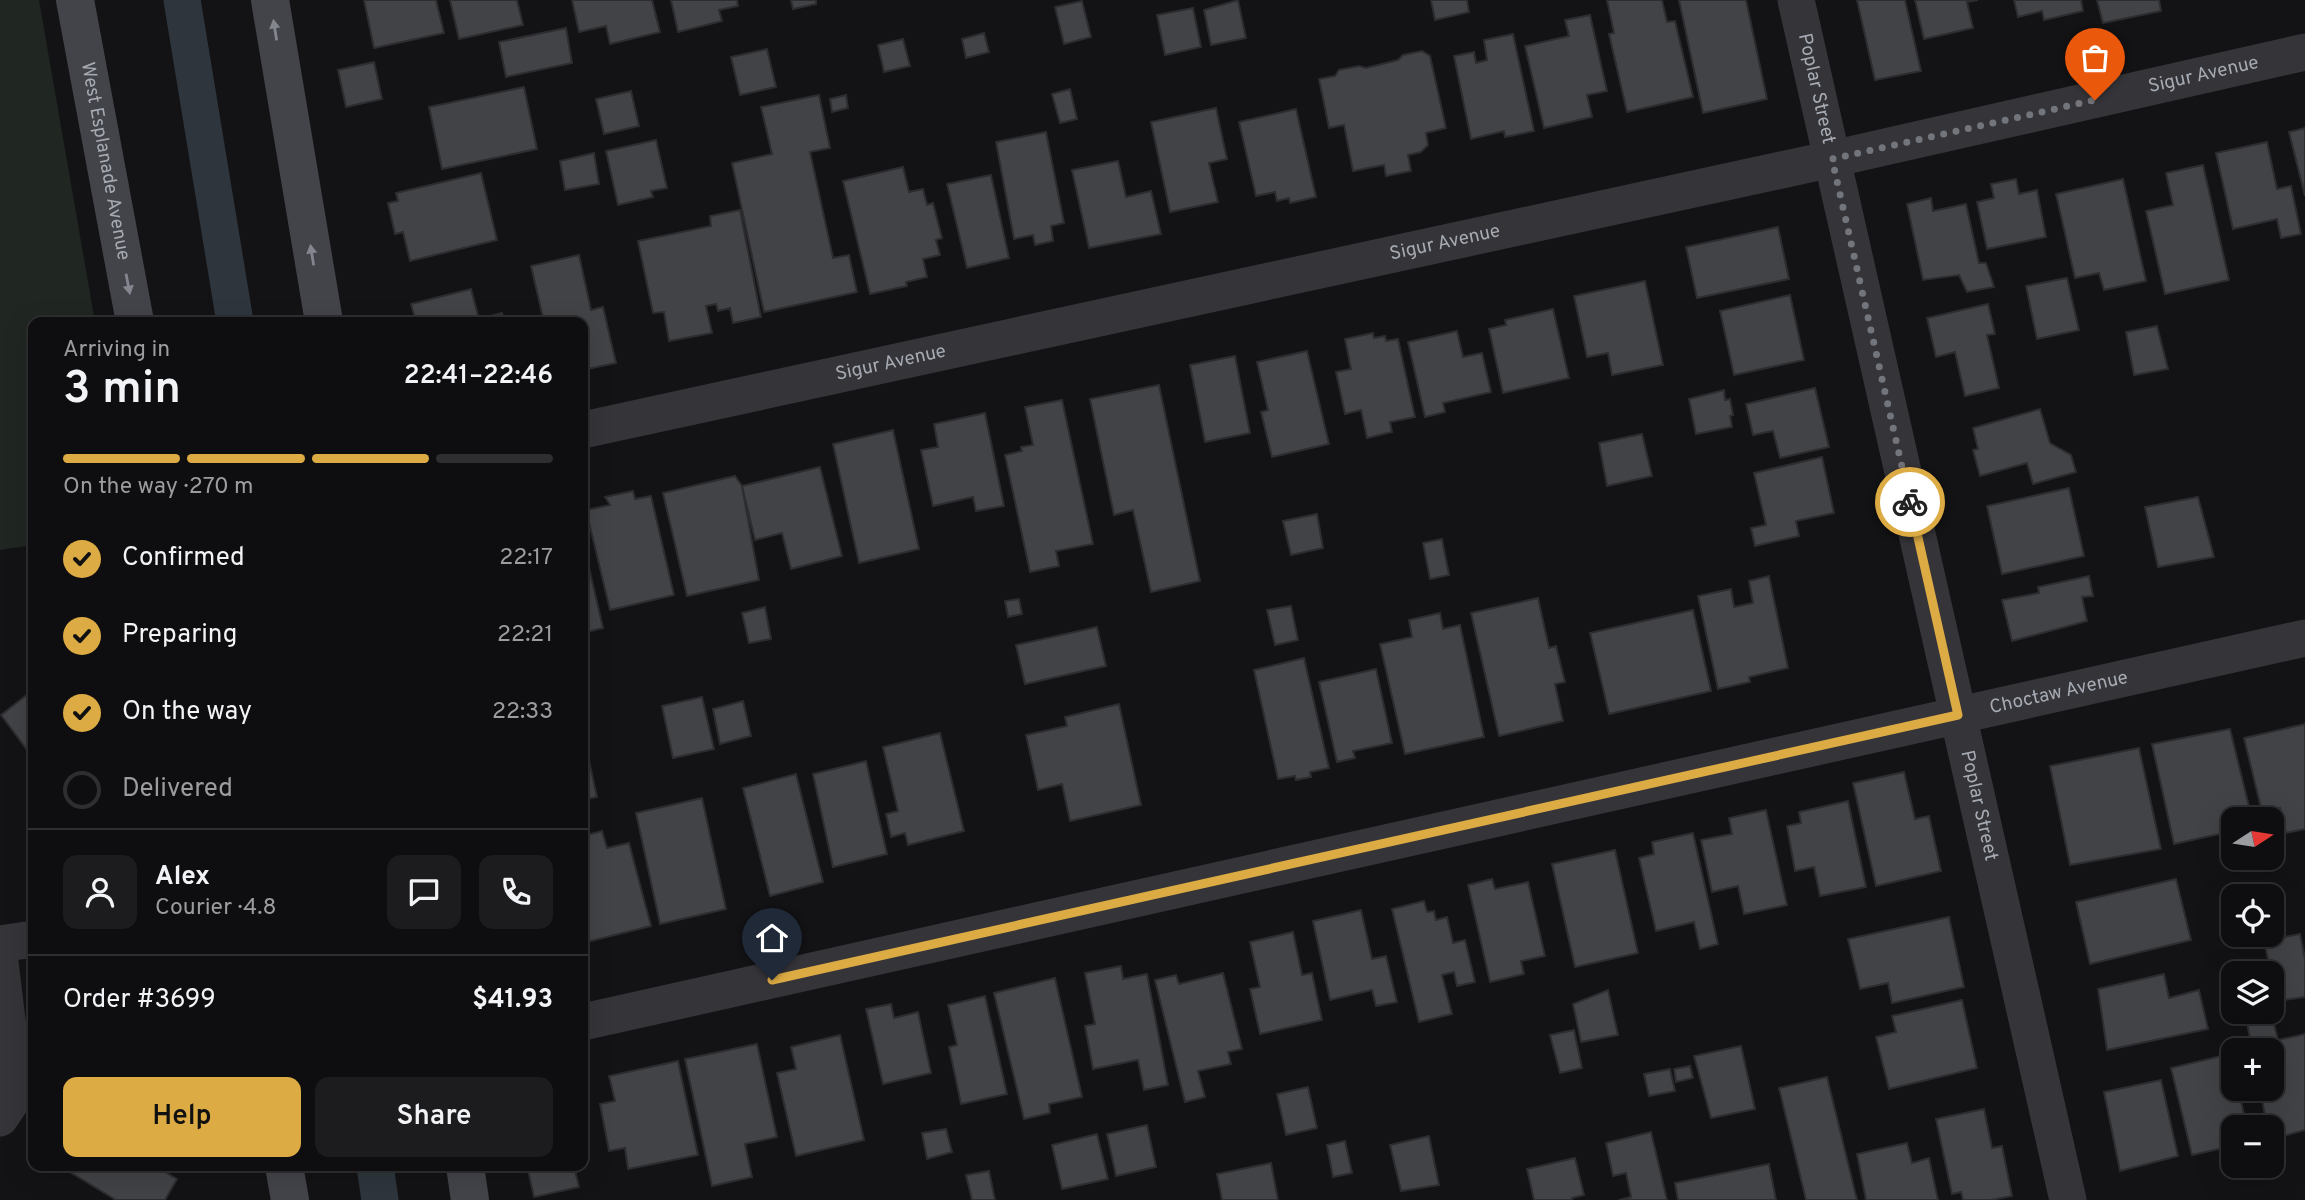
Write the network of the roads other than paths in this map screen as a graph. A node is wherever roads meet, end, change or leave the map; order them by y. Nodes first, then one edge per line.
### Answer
1 (75, 0) edge
2 (270, 0) edge
3 (1796, 0) edge
4 (2305, 52) edge
5 (1832, 159) junction
6 (134, 317) edge
7 (323, 317) edge
8 (588, 428) edge
9 (2305, 638) edge
10 (1958, 715) junction
11 (28, 940) edge
12 (0, 944) edge
13 (0, 962) edge
14 (588, 1021) edge
15 (0, 1118) edge
16 (285, 1171) edge
17 (466, 1171) edge
18 (290, 1200) edge
19 (470, 1200) edge
20 (2068, 1200) edge

1 -> 6 main road, West Esplanade Avenue
7 -> 2 main road
3 - 5 street, Poplar Street
4 - 5 street, Sigur Avenue
5 - 8 street, Sigur Avenue
5 - 10 street, Poplar Street
9 - 10 street, Choctaw Avenue
10 - 14 street, Choctaw Avenue
10 - 20 street, Poplar Street
11 - 12 street
13 - 15 street
16 - 18 main road
17 - 19 main road

